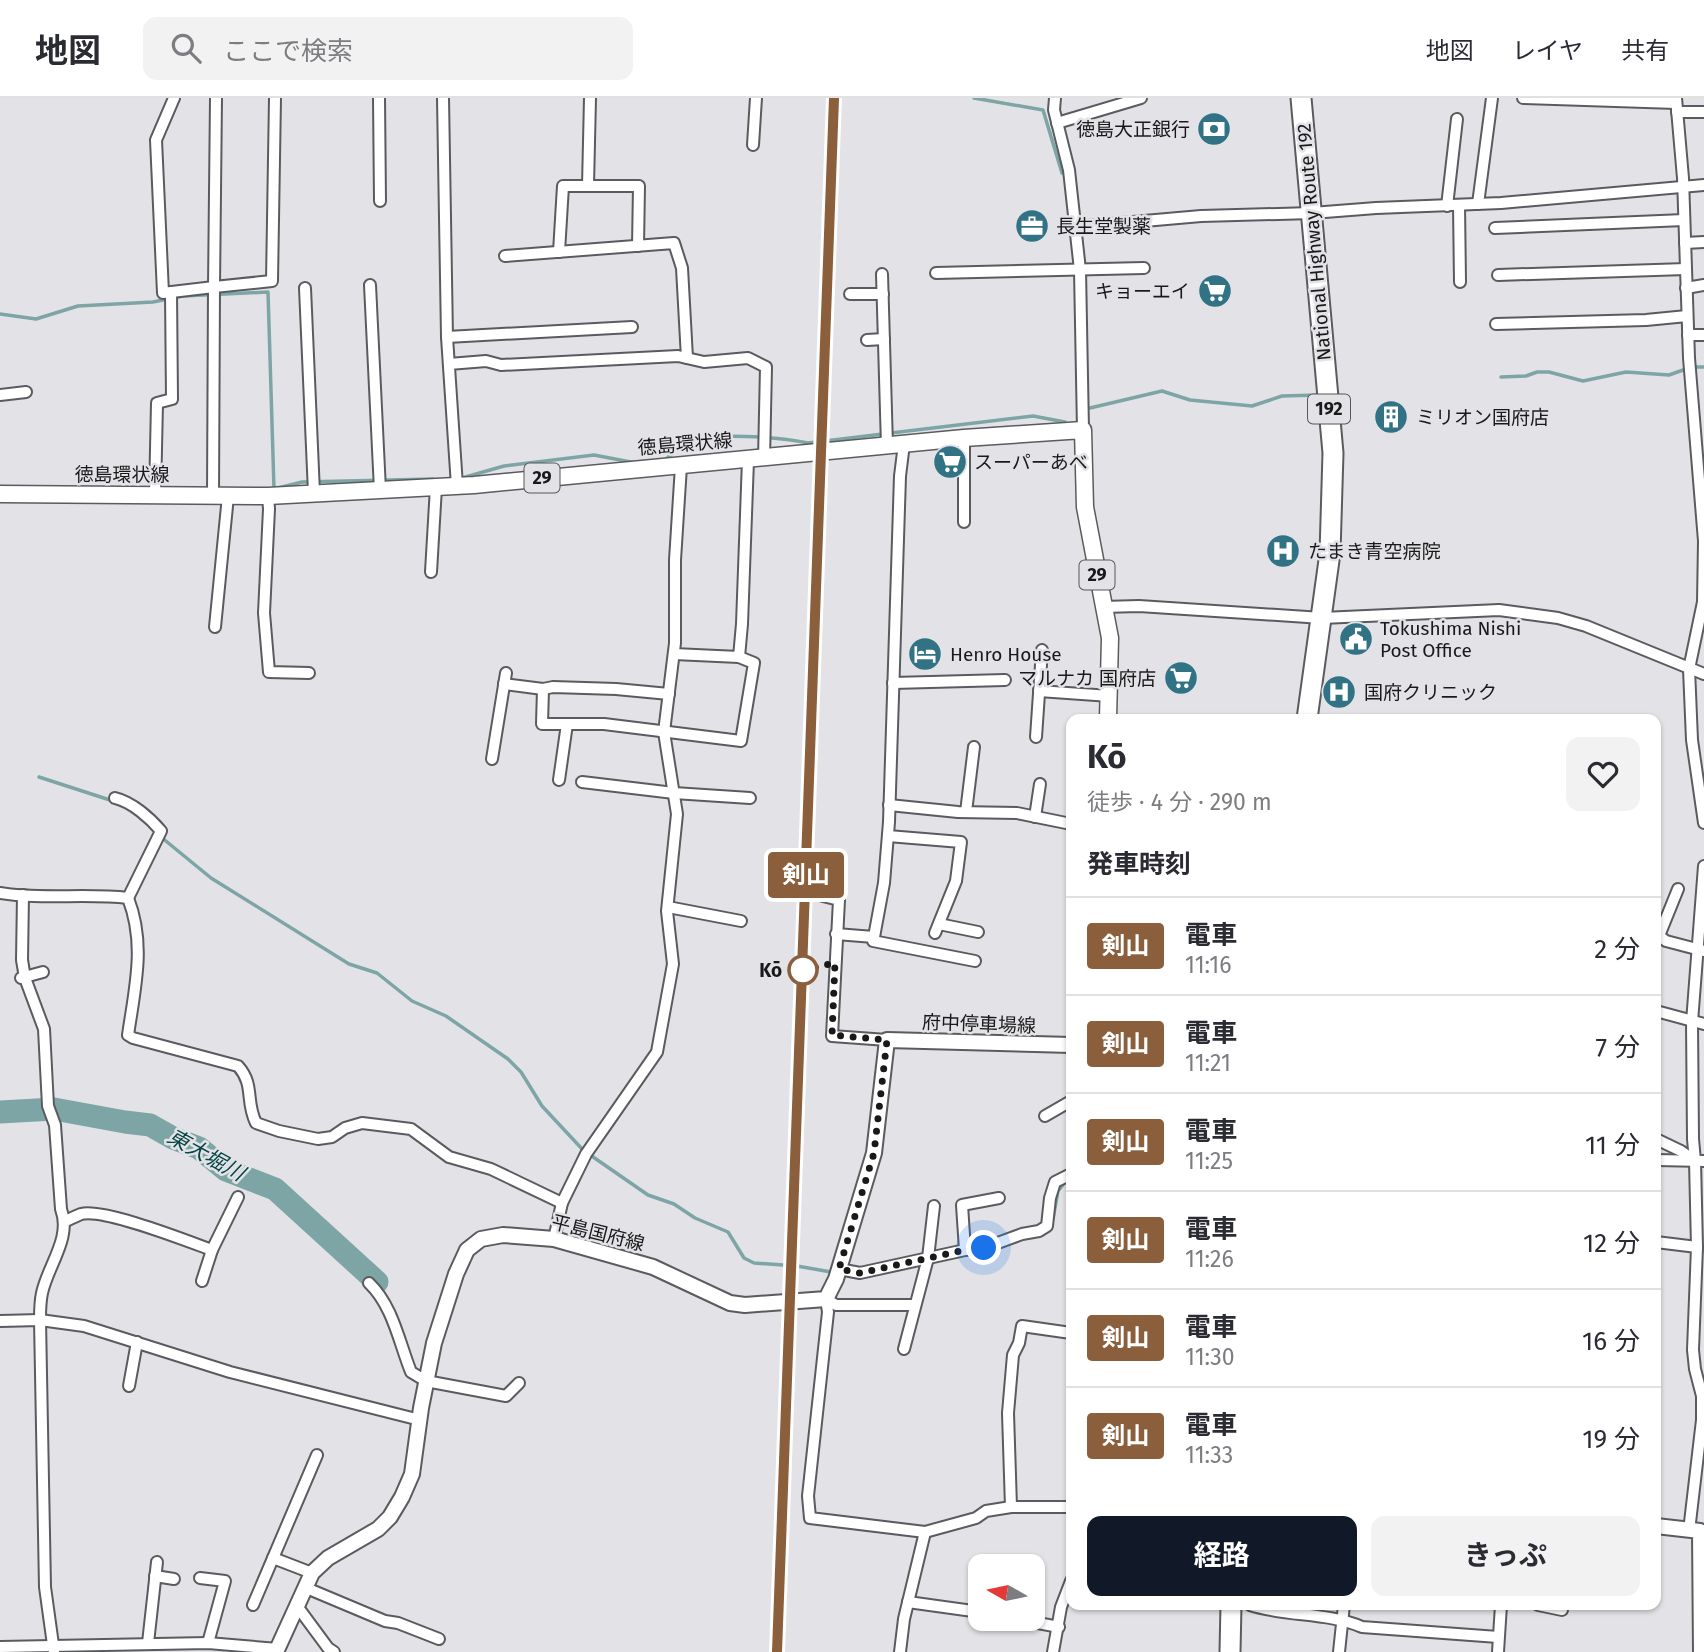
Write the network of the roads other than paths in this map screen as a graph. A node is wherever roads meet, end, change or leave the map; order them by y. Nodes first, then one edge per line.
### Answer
1 (174, 98) edge
2 (216, 98) edge
3 (275, 98) edge
4 (379, 98) edge
5 (443, 98) edge
6 (590, 98) edge
7 (756, 98) edge
8 (1055, 98) edge
9 (1141, 98) edge
10 (1301, 98) edge
11 (1492, 98) edge
12 (1523, 98) edge
13 (1676, 104) edge
14 (1704, 113) edge
15 (1457, 119) dead end
16 (1057, 123) junction
17 (753, 145) dead end
18 (1704, 185) edge
19 (588, 186) junction
20 (1683, 187) junction
21 (380, 201) dead end
22 (1478, 204) junction
23 (1453, 206) junction
24 (1312, 214) junction
25 (1684, 220) junction
26 (1076, 227) junction
27 (1495, 228) dead end
28 (1704, 242) edge
29 (1685, 243) junction
30 (638, 246) junction
31 (559, 252) junction
32 (505, 256) dead end
33 (1144, 268) dead end
34 (1686, 269) junction
35 (1080, 270) junction
36 (936, 273) dead end
37 (882, 274) dead end
38 (1498, 275) dead end
39 (1460, 282) dead end
40 (370, 285) dead end
41 (1704, 285) edge
42 (305, 288) dead end
43 (1686, 288) junction
44 (214, 292) junction
45 (850, 294) dead end
46 (883, 294) junction
47 (171, 297) junction
48 (1687, 316) junction
49 (1496, 324) dead end
50 (632, 327) dead end
51 (1688, 335) junction
52 (1704, 335) edge
53 (447, 337) junction
54 (884, 339) junction
55 (867, 340) dead end
56 (687, 358) junction
57 (449, 364) junction
58 (26, 392) dead end
59 (0, 395) edge
60 (1083, 430) junction
61 (887, 438) junction
62 (964, 438) junction
63 (904, 444) junction
64 (756, 459) junction
65 (681, 466) junction
66 (456, 481) junction
67 (380, 484) junction
68 (314, 486) junction
69 (436, 487) junction
70 (0, 494) edge
71 (155, 495) junction
72 (221, 496) junction
73 (268, 496) junction
74 (964, 522) dead end
75 (431, 572) dead end
76 (1103, 607) junction
77 (1322, 618) junction
78 (215, 627) dead end
79 (1042, 650) dead end
80 (674, 654) junction
81 (738, 657) junction
82 (1689, 669) junction
83 (309, 673) dead end
84 (1704, 674) edge
85 (1005, 680) dead end
86 (893, 683) junction
87 (543, 689) junction
88 (1039, 691) junction
89 (669, 694) junction
90 (1110, 696) junction
91 (1108, 714) edge
92 (1308, 714) edge
93 (567, 724) junction
94 (664, 732) junction
95 (1036, 737) dead end
96 (974, 747) dead end
97 (492, 760) dead end
98 (559, 780) dead end
99 (582, 782) dead end
100 (1040, 784) dead end
101 (674, 793) junction
102 (116, 798) dead end
103 (750, 798) dead end
104 (889, 805) junction
105 (966, 812) junction
106 (1035, 817) junction
107 (1066, 823) edge
108 (1704, 823) edge
109 (888, 836) junction
110 (1704, 866) edge
111 (824, 871) dead end
112 (1704, 877) edge
113 (1678, 889) dead end
114 (0, 892) edge
115 (23, 895) junction
116 (128, 898) junction
117 (668, 907) junction
118 (741, 921) dead end
119 (972, 927) dead end
120 (1661, 931) edge
121 (836, 934) junction
122 (1661, 937) edge
123 (873, 941) dead end
124 (1701, 950) edge
125 (975, 961) dead end
126 (43, 972) dead end
127 (23, 978) junction
128 (1661, 1013) edge
129 (1692, 1022) junction
130 (1704, 1024) edge
131 (887, 1040) junction
132 (1066, 1045) edge
133 (1066, 1104) edge
134 (1045, 1116) dead end
135 (1661, 1141) edge
136 (1661, 1160) edge
137 (1700, 1161) edge
138 (1066, 1176) edge
139 (238, 1197) dead end
140 (999, 1198) dead end
141 (562, 1203) junction
142 (934, 1206) dead end
143 (66, 1221) junction
144 (554, 1239) junction
145 (1661, 1243) edge
146 (1698, 1247) junction
147 (212, 1250) junction
148 (965, 1250) junction
149 (928, 1258) junction
150 (839, 1269) junction
151 (202, 1281) dead end
152 (369, 1283) dead end
153 (1701, 1284) edge
154 (826, 1299) junction
155 (915, 1305) junction
156 (40, 1320) junction
157 (0, 1321) edge
158 (1066, 1332) edge
159 (137, 1342) junction
160 (904, 1349) dead end
161 (426, 1381) junction
162 (519, 1383) dead end
163 (129, 1387) dead end
164 (420, 1420) junction
165 (1702, 1431) edge
166 (317, 1455) dead end
167 (1011, 1507) junction
168 (1066, 1507) edge
169 (1661, 1527) edge
170 (1698, 1531) edge
171 (925, 1532) junction
172 (273, 1558) junction
173 (157, 1562) dead end
174 (312, 1573) junction
175 (155, 1576) junction
176 (174, 1578) dead end
177 (200, 1578) dead end
178 (304, 1587) junction
179 (1066, 1594) edge
180 (908, 1602) junction
181 (253, 1605) dead end
182 (297, 1606) junction
183 (968, 1610) edge
184 (1231, 1610) edge
185 (1271, 1610) edge
186 (1344, 1610) edge
187 (1501, 1610) edge
188 (1343, 1619) junction
189 (1045, 1624) edge
190 (1059, 1627) junction
191 (1498, 1637) junction
192 (439, 1639) dead end
193 (148, 1643) junction
194 (208, 1643) junction
195 (0, 1647) edge
196 (54, 1650) edge
197 (277, 1650) edge
198 (334, 1652) edge
199 (900, 1652) edge
200 (1054, 1652) edge
201 (1230, 1652) edge
202 (1339, 1652) edge
203 (1498, 1652) edge
204 (1701, 1652) edge

1 - 47 street
2 - 44 street
3 - 44 street
4 - 21 street
5 - 53 street
6 - 19 street
7 - 17 street
8 - 16 street
9 - 16 street
10 - 24 highway, National Highway Route 192 / 192
11 - 22 street
12 - 13 street
13 - 14 street
13 - 20 street
15 - 23 street
16 - 26 street
18 - 20 street
19 - 30 street
19 - 31 street
20 - 22 street
20 - 25 street
22 - 23 street
23 - 24 street
23 - 39 street
24 - 26 street
24 - 77 highway, National Highway Route 192 / 192
25 - 27 street
25 - 29 street
26 - 35 street
28 - 29 street
29 - 34 street
30 - 31 street
30 - 56 street
31 - 32 street
33 - 35 street
34 - 38 street
34 - 43 street
35 - 36 street
35 - 60 street
37 - 46 street
40 - 67 street
41 - 43 street
42 - 68 street
43 - 48 street
44 - 47 street
44 - 72 street
45 - 46 street
46 - 54 street
47 - 71 street
48 - 49 street
48 - 51 street
50 - 53 street
51 - 52 street
51 - 82 street
53 - 57 street
54 - 55 street
54 - 61 street
56 - 57 street
56 - 64 street
57 - 66 street
58 - 59 street
60 - 62 main road, 徳島環状線 / 29
60 - 76 main road, 29
61 - 63 main road, 徳島環状線 / 29
61 - 64 main road, 徳島環状線 / 29
62 - 63 main road, 徳島環状線 / 29
62 - 74 street
63 - 86 street
64 - 65 main road, 徳島環状線 / 29
64 - 81 street
65 - 66 main road, 徳島環状線 / 29
65 - 80 street
66 - 69 main road, 徳島環状線 / 29
67 - 68 main road, 徳島環状線 / 29
67 - 69 main road, 徳島環状線 / 29
68 - 73 main road, 徳島環状線 / 29
69 - 75 street
70 - 71 main road, 徳島環状線 / 29
71 - 72 main road, 徳島環状線 / 29
72 - 73 main road, 徳島環状線 / 29
72 - 78 street
73 - 83 street
76 - 77 street
76 - 90 main road, 29
77 - 82 street
77 - 92 highway, National Highway Route 192 / 192
79 - 88 street
80 - 81 street
80 - 89 street
81 - 94 street
82 - 84 street
82 - 108 street
85 - 86 street
86 - 104 street
87 - 89 street
87 - 93 street
87 - 97 street
88 - 90 street
88 - 95 street
89 - 94 street
90 - 91 main road, 29
93 - 94 street
93 - 98 street
94 - 101 street
96 - 105 street
99 - 101 street
100 - 106 street
101 - 103 street
101 - 117 street
102 - 116 street
104 - 105 street
104 - 109 street
105 - 106 street
106 - 107 street
109 - 119 street
109 - 121 street
110 - 112 street
111 - 121 street
112 - 124 street
113 - 120 street
114 - 115 street
115 - 116 street
115 - 127 street
116 - 141 street
117 - 118 street
117 - 141 street
121 - 131 street
122 - 124 street
123 - 125 street
124 - 129 street
126 - 127 street
127 - 143 street
128 - 129 street
129 - 130 street
129 - 137 street
131 - 132 main road, 府中停車場線
131 - 150 main road
133 - 134 street
135 - 137 street
136 - 137 street
137 - 146 street
138 - 148 street
139 - 147 street
140 - 148 street
141 - 144 street
142 - 149 street
143 - 147 street
143 - 156 street
144 - 154 main road, 平島国府線
144 - 161 main road, 平島国府線
145 - 146 street
146 - 153 street
147 - 151 street
148 - 149 street
149 - 150 street
149 - 155 street
150 - 154 main road
152 - 161 street
153 - 165 street
154 - 155 street
154 - 171 street
155 - 160 street
156 - 157 street
156 - 159 street
156 - 196 street
158 - 167 street
159 - 163 street
159 - 164 street
161 - 162 street
161 - 164 main road, 平島国府線
164 - 174 main road, 平島国府線
165 - 170 street
166 - 172 street
167 - 168 street
167 - 171 street
169 - 170 main road
170 - 204 main road
171 - 180 street
172 - 174 street
172 - 181 street
173 - 175 street
174 - 178 main road, 平島国府線
175 - 176 street
175 - 193 street
177 - 194 street
178 - 182 main road, 平島国府線
178 - 192 street
179 - 190 street
180 - 183 street
180 - 199 street
182 - 197 main road, 平島国府線
182 - 198 street
184 - 201 highway
185 - 188 street
186 - 188 street
187 - 191 street
188 - 191 street
188 - 202 street
189 - 190 street
190 - 200 street
191 - 203 street
193 - 194 street
193 - 196 street
194 - 197 street
195 - 196 street

